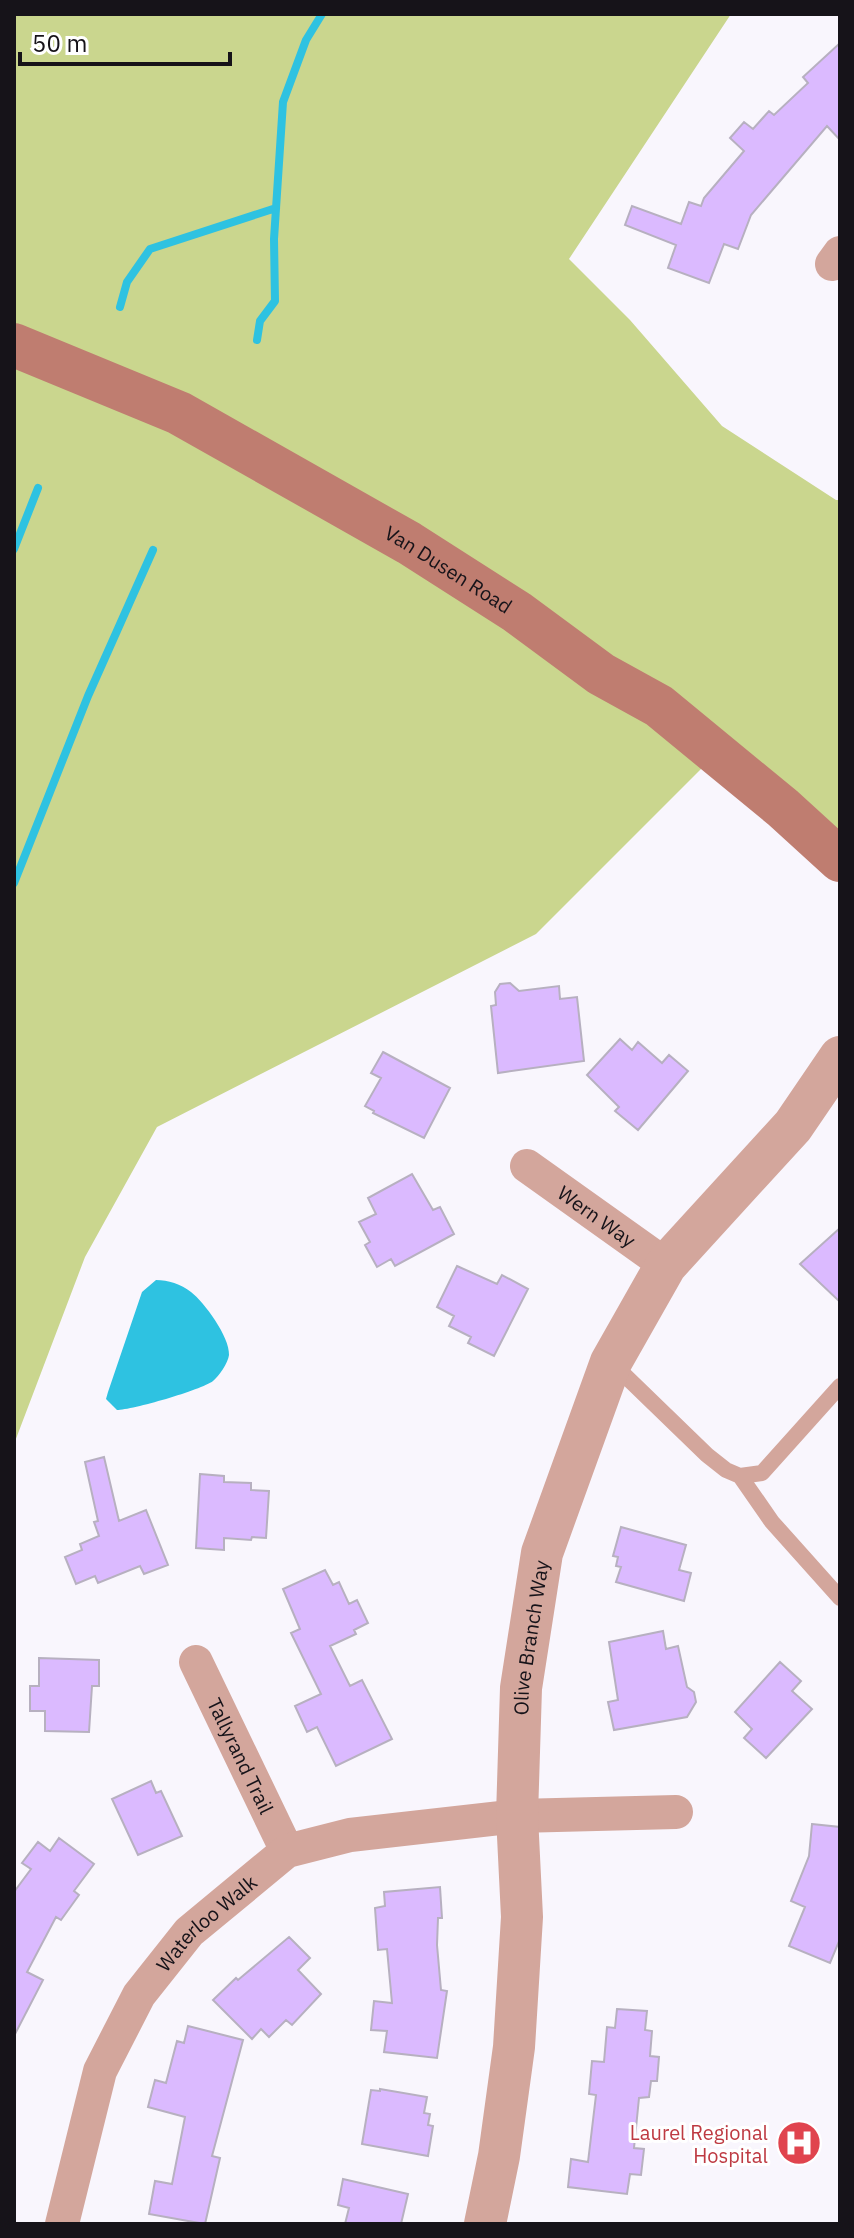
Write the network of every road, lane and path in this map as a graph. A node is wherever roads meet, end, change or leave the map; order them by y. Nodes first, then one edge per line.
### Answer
1 (14, 345) edge
2 (840, 860) edge
3 (840, 1057) edge
4 (840, 1094) edge
5 (793, 1126) junction
6 (527, 1166) dead end
7 (666, 1265) junction
8 (611, 1362) junction
9 (840, 1386) edge
10 (740, 1476) junction
11 (840, 1598) edge
12 (196, 1662) dead end
13 (676, 1812) dead end
14 (517, 1816) junction
15 (287, 1851) junction
16 (62, 2224) edge
17 (485, 2224) edge

1 - 2 main road, Van Dusen Road
3 - 5 street, Olive Branch Way
4 - 5 street, Olive Branch Way
5 - 7 street, Olive Branch Way
6 - 7 street, Wern Way
7 - 8 street, Olive Branch Way
8 - 10 lane
8 - 14 street, Olive Branch Way
9 - 10 lane
10 - 11 lane
12 - 15 street, Tallyrand Trail
13 - 14 street, Waterloo Walk
14 - 15 street, Waterloo Walk
14 - 17 street, Olive Branch Way
15 - 16 street, Waterloo Walk

